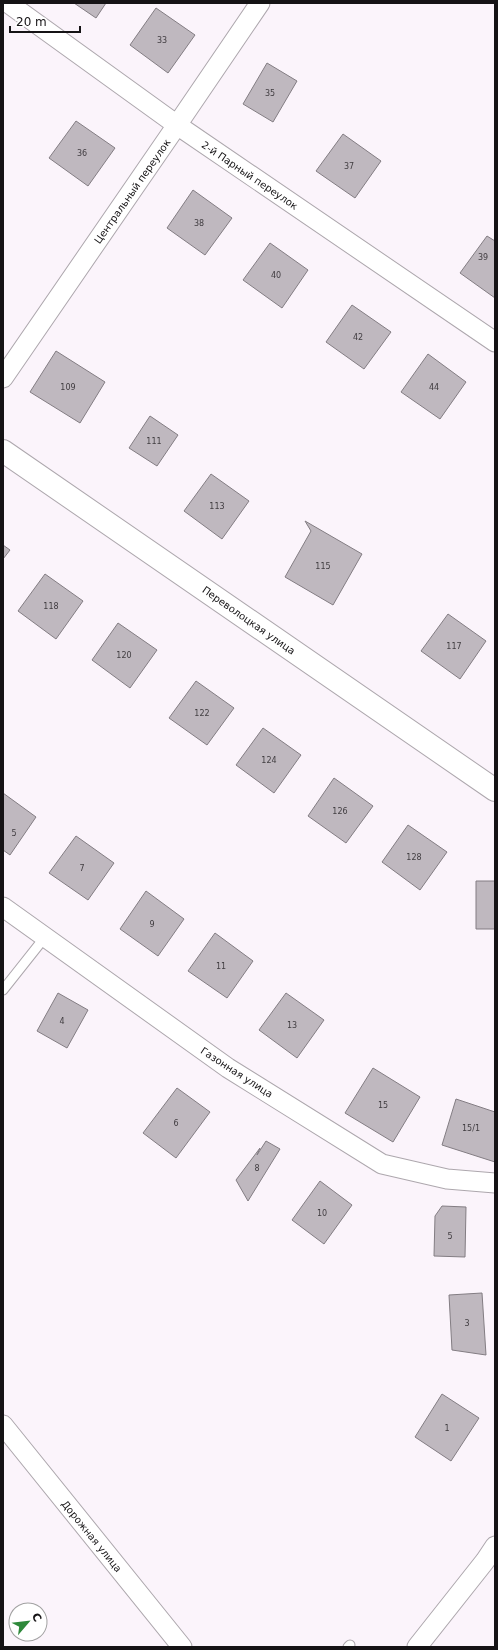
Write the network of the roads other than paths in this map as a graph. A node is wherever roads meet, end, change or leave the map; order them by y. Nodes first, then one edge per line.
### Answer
1 (8, 3) edge
2 (260, 3) edge
3 (178, 125) junction
4 (495, 342) edge
5 (3, 378) edge
6 (3, 451) edge
7 (495, 790) edge
8 (3, 907) edge
9 (45, 937) junction
10 (3, 990) edge
11 (495, 1183) edge
12 (3, 1425) edge
13 (495, 1546) edge
14 (182, 1647) edge
15 (417, 1647) edge

1 - 3 street, 2-й Парный переулок
2 - 3 street, Центральный переулок
3 - 4 street, 2-й Парный переулок
3 - 5 street, Центральный переулок
6 - 7 street, Переволоцкая улица
8 - 9 street, Газонная улица
9 - 10 lane
9 - 11 street, Газонная улица
12 - 14 street, Дорожная улица
13 - 15 street

